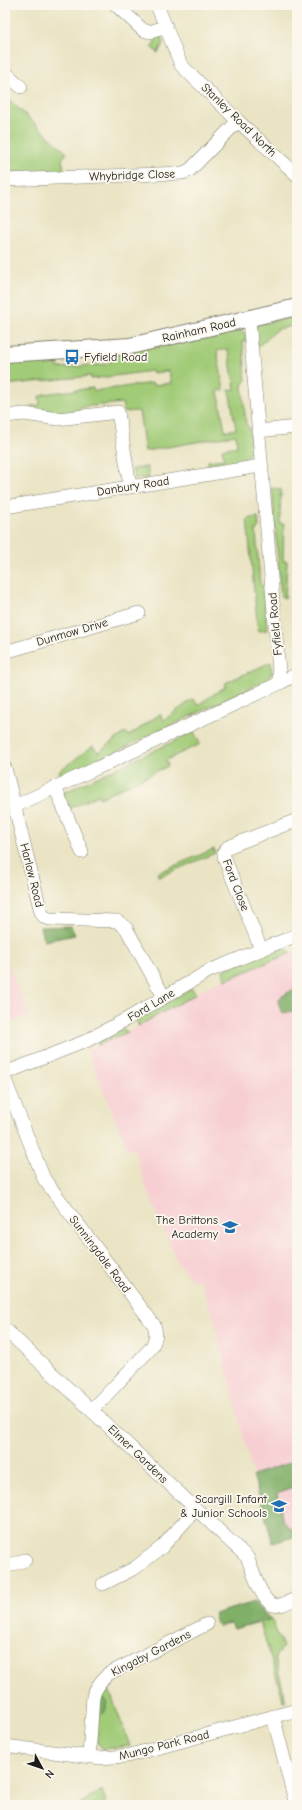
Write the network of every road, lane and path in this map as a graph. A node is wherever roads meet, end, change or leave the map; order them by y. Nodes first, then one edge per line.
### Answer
1 (116, 5) edge
2 (157, 5) edge
3 (166, 26) junction
4 (5, 72) edge
5 (20, 87) dead end
6 (238, 121) junction
7 (297, 175) edge
8 (5, 180) edge
9 (297, 307) edge
10 (249, 319) junction
11 (5, 354) edge
12 (5, 416) edge
13 (297, 427) edge
14 (258, 431) junction
15 (261, 466) junction
16 (130, 486) junction
17 (5, 507) edge
18 (139, 613) dead end
19 (5, 652) edge
20 (297, 674) edge
21 (280, 682) junction
22 (5, 768) edge
23 (55, 787) junction
24 (15, 806) junction
25 (297, 820) edge
26 (82, 852) dead end
27 (297, 935) edge
28 (261, 949) junction
29 (164, 997) junction
30 (5, 1073) edge
31 (5, 1080) edge
32 (5, 1329) edge
33 (92, 1410) junction
34 (196, 1509) junction
35 (25, 1560) dead end
36 (5, 1567) edge
37 (103, 1584) dead end
38 (297, 1598) edge
39 (207, 1624) dead end
40 (297, 1710) edge
41 (273, 1716) junction
42 (5, 1746) edge
43 (89, 1757) junction
44 (296, 1805) edge

1 - 3 street
2 - 3 street
3 - 6 street, Stanley Road North
4 - 5 street
6 - 7 street, Stanley Road North
6 - 8 street, Whybridge Close
9 - 10 main road, Rainham Road
10 - 11 main road, Rainham Road
10 - 14 street, Fyfield Road
12 - 16 street
13 - 14 street
14 - 15 street, Fyfield Road
15 - 16 street, Danbury Road
15 - 21 street, Fyfield Road
16 - 17 street, Danbury Road
18 - 19 street, Dunmow Drive
20 - 21 street
21 - 23 street
22 - 24 street, Harlow Road
23 - 24 street
23 - 26 street
24 - 29 street, Harlow Road
25 - 28 street, Ford Close
27 - 28 street, Ford Lane
28 - 29 street, Ford Lane
29 - 30 street, Ford Lane
31 - 33 street, Sunningdale Road
32 - 33 street, Elmer Gardens
33 - 34 street, Elmer Gardens
34 - 37 street
34 - 38 street, Elmer Gardens
35 - 36 street
39 - 43 street, Kingaby Gardens
40 - 41 street, Mungo Park Road
41 - 43 street, Mungo Park Road
41 - 44 street
42 - 43 street, Mungo Park Road

